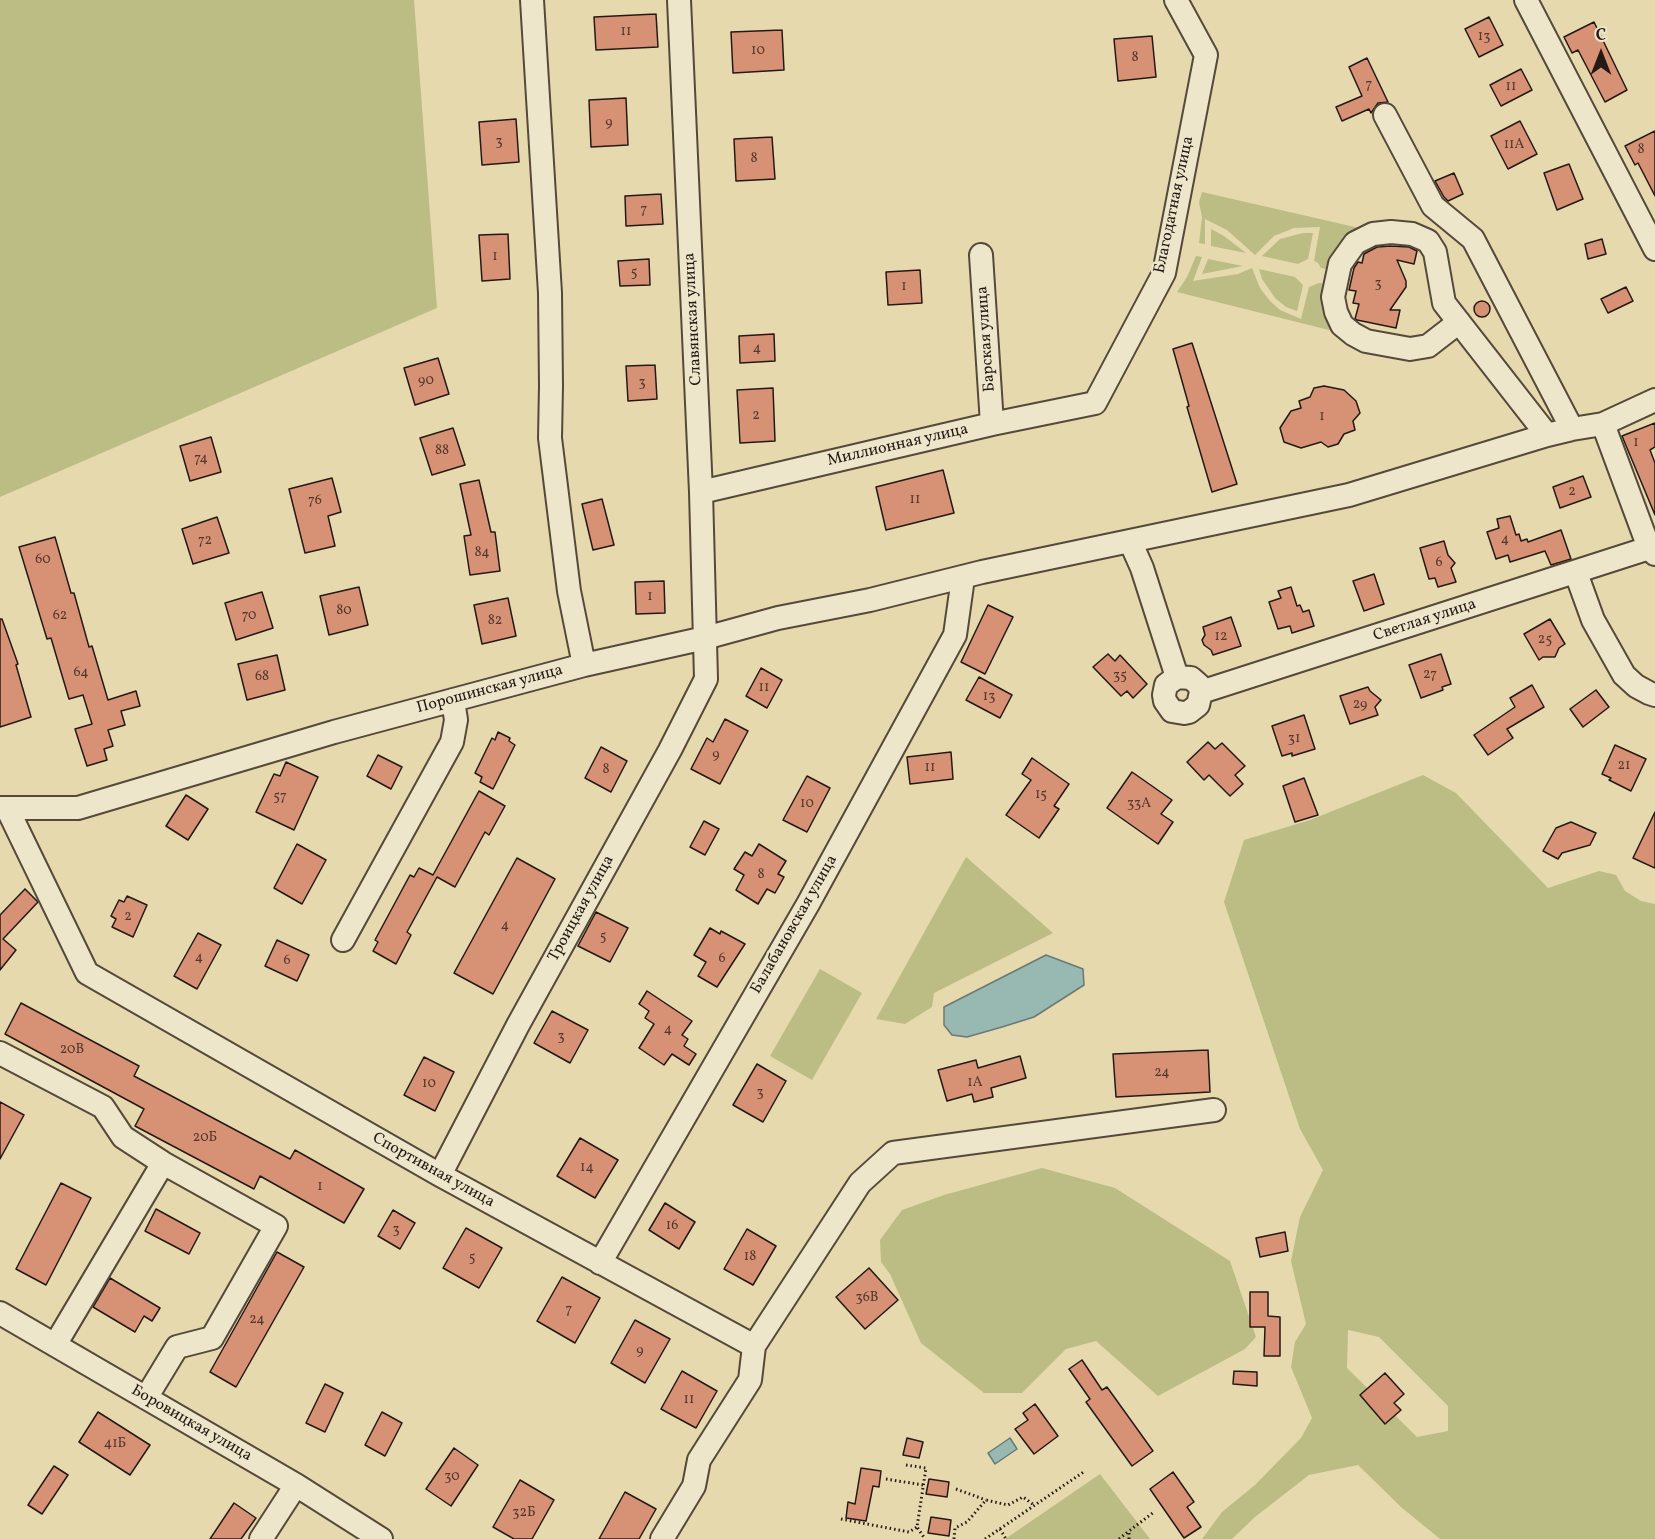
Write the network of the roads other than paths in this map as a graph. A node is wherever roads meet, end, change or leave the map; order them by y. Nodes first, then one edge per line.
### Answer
1 (532, 0) edge
2 (679, 0) edge
3 (1176, 0) edge
4 (1526, 0) edge
5 (1385, 116) dead end
6 (1655, 249) edge
7 (981, 255) dead end
8 (1459, 322) junction
9 (1655, 400) edge
10 (1095, 404) joint
11 (992, 424) junction
12 (1603, 424) junction
13 (1572, 429) junction
14 (1547, 435) junction
15 (701, 492) junction
16 (1130, 541) junction
17 (1652, 551) edge
18 (1576, 573) junction
19 (972, 575) junction
20 (705, 638) junction
21 (584, 666) junction
22 (1177, 677) junction
23 (1201, 692) junction
24 (1655, 695) edge
25 (453, 700) junction
26 (3, 808) edge
27 (343, 940) dead end
28 (0, 1053) edge
29 (1214, 1110) dead end
30 (163, 1162) junction
31 (440, 1175) junction
32 (600, 1263) junction
33 (0, 1313) edge
34 (55, 1345) junction
35 (754, 1346) junction
36 (146, 1398) junction
37 (296, 1485) junction
38 (261, 1539) edge
39 (381, 1539) edge
40 (662, 1539) edge

1 - 21 street
2 - 15 street, Славянская улица
3 - 10 street, Благодатная улица
4 - 6 street
5 - 13 street
7 - 11 street, Барская улица
8 - 8 street
8 - 14 street
9 - 12 street, Порошинская улица
10 - 11 street, Миллионная улица
11 - 15 street, Миллионная улица
12 - 13 street, Порошинская улица
12 - 17 street, Светлая улица
13 - 14 street, Порошинская улица
14 - 16 street, Порошинская улица
15 - 20 street, Славянская улица
16 - 19 street, Порошинская улица
16 - 22 street
17 - 18 street, Светлая улица
18 - 23 street, Светлая улица
18 - 24 street
19 - 20 street, Порошинская улица
19 - 32 street, Балабановская улица
20 - 21 street, Порошинская улица
20 - 31 street, Троицкая улица
21 - 25 street, Порошинская улица
22 - 23 street
22 - 23 street
25 - 26 street, Порошинская улица
25 - 27 street
26 - 31 street, Спортивная улица
28 - 30 street
29 - 35 street
30 - 34 street
30 - 36 street
31 - 32 street, Спортивная улица
32 - 35 street, Спортивная улица
33 - 34 street, Боровицкая улица
34 - 36 street, Боровицкая улица
35 - 40 street
36 - 37 street, Боровицкая улица
37 - 38 street
37 - 39 street, Боровицкая улица

